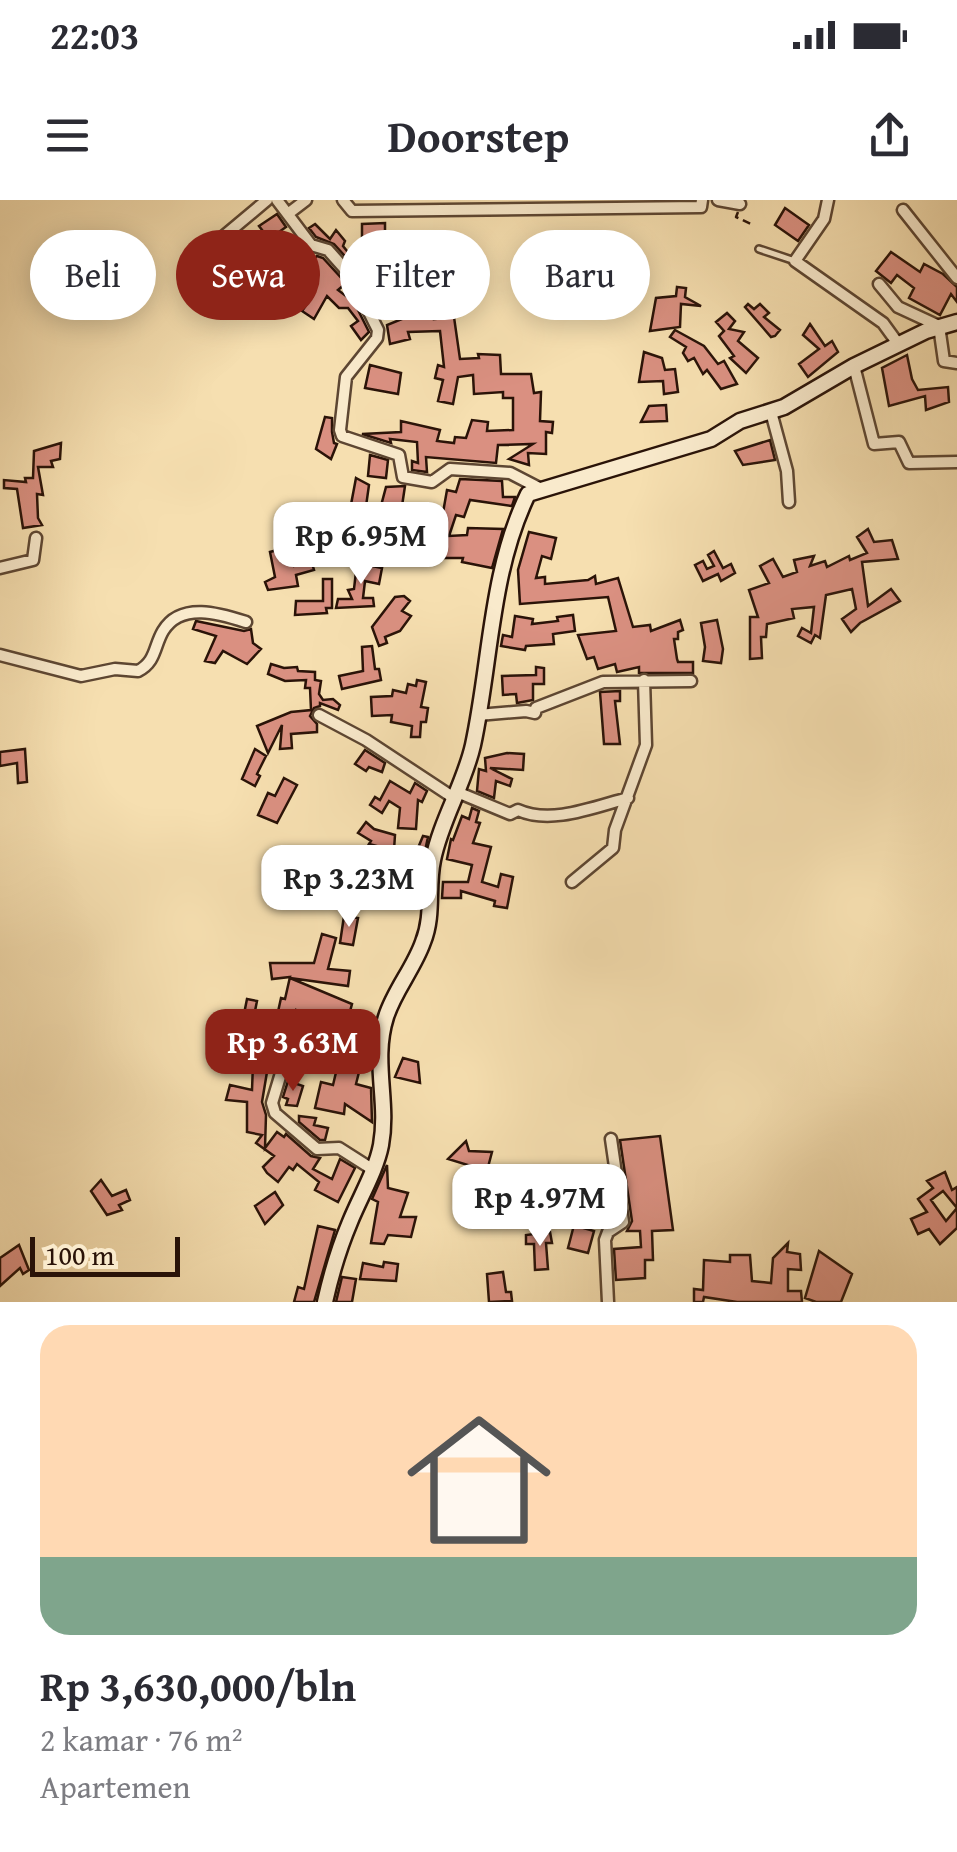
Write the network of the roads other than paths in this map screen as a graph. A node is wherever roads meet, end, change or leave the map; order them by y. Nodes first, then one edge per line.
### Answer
1 (267, 200) edge
2 (277, 200) edge
3 (306, 200) edge
4 (343, 200) edge
5 (702, 200) edge
6 (718, 200) edge
7 (828, 200) edge
8 (740, 204) road end
9 (469, 205) edge
10 (903, 210) dead end
11 (289, 213) junction
12 (232, 230) edge
13 (759, 249) dead end
14 (795, 262) junction
15 (957, 278) edge
16 (879, 284) dead end
17 (957, 322) edge
18 (939, 326) junction
19 (899, 345) junction
20 (957, 363) edge
21 (854, 366) junction
22 (771, 412) junction
23 (957, 462) edge
24 (540, 488) junction
25 (789, 502) dead end
26 (36, 538) dead end
27 (0, 568) edge
28 (246, 622) dead end
29 (0, 655) edge
30 (644, 680) junction
31 (691, 681) dead end
32 (319, 715) dead end
33 (478, 715) junction
34 (456, 795) junction
35 (628, 798) junction
36 (572, 882) dead end
37 (381, 1050) junction
38 (612, 1139) dead end
39 (372, 1169) junction
40 (325, 1302) edge
41 (608, 1302) edge

1 - 12 street
2 - 11 street
3 - 11 street
4 - 9 street
5 - 9 street
6 - 8 street
7 - 14 street
10 - 15 street
11 - 24 street
13 - 14 lane
14 - 19 street
16 - 18 street
17 - 18 street
18 - 19 street
18 - 20 street
19 - 21 street
21 - 22 street
21 - 23 street
22 - 24 street
22 - 25 street
24 - 33 street
26 - 27 street
28 - 29 street
30 - 31 street
30 - 33 street
30 - 35 street
32 - 34 street
33 - 34 street
34 - 35 street
34 - 37 street
35 - 36 street
37 - 39 street
37 - 39 street
38 - 41 street
39 - 40 street

